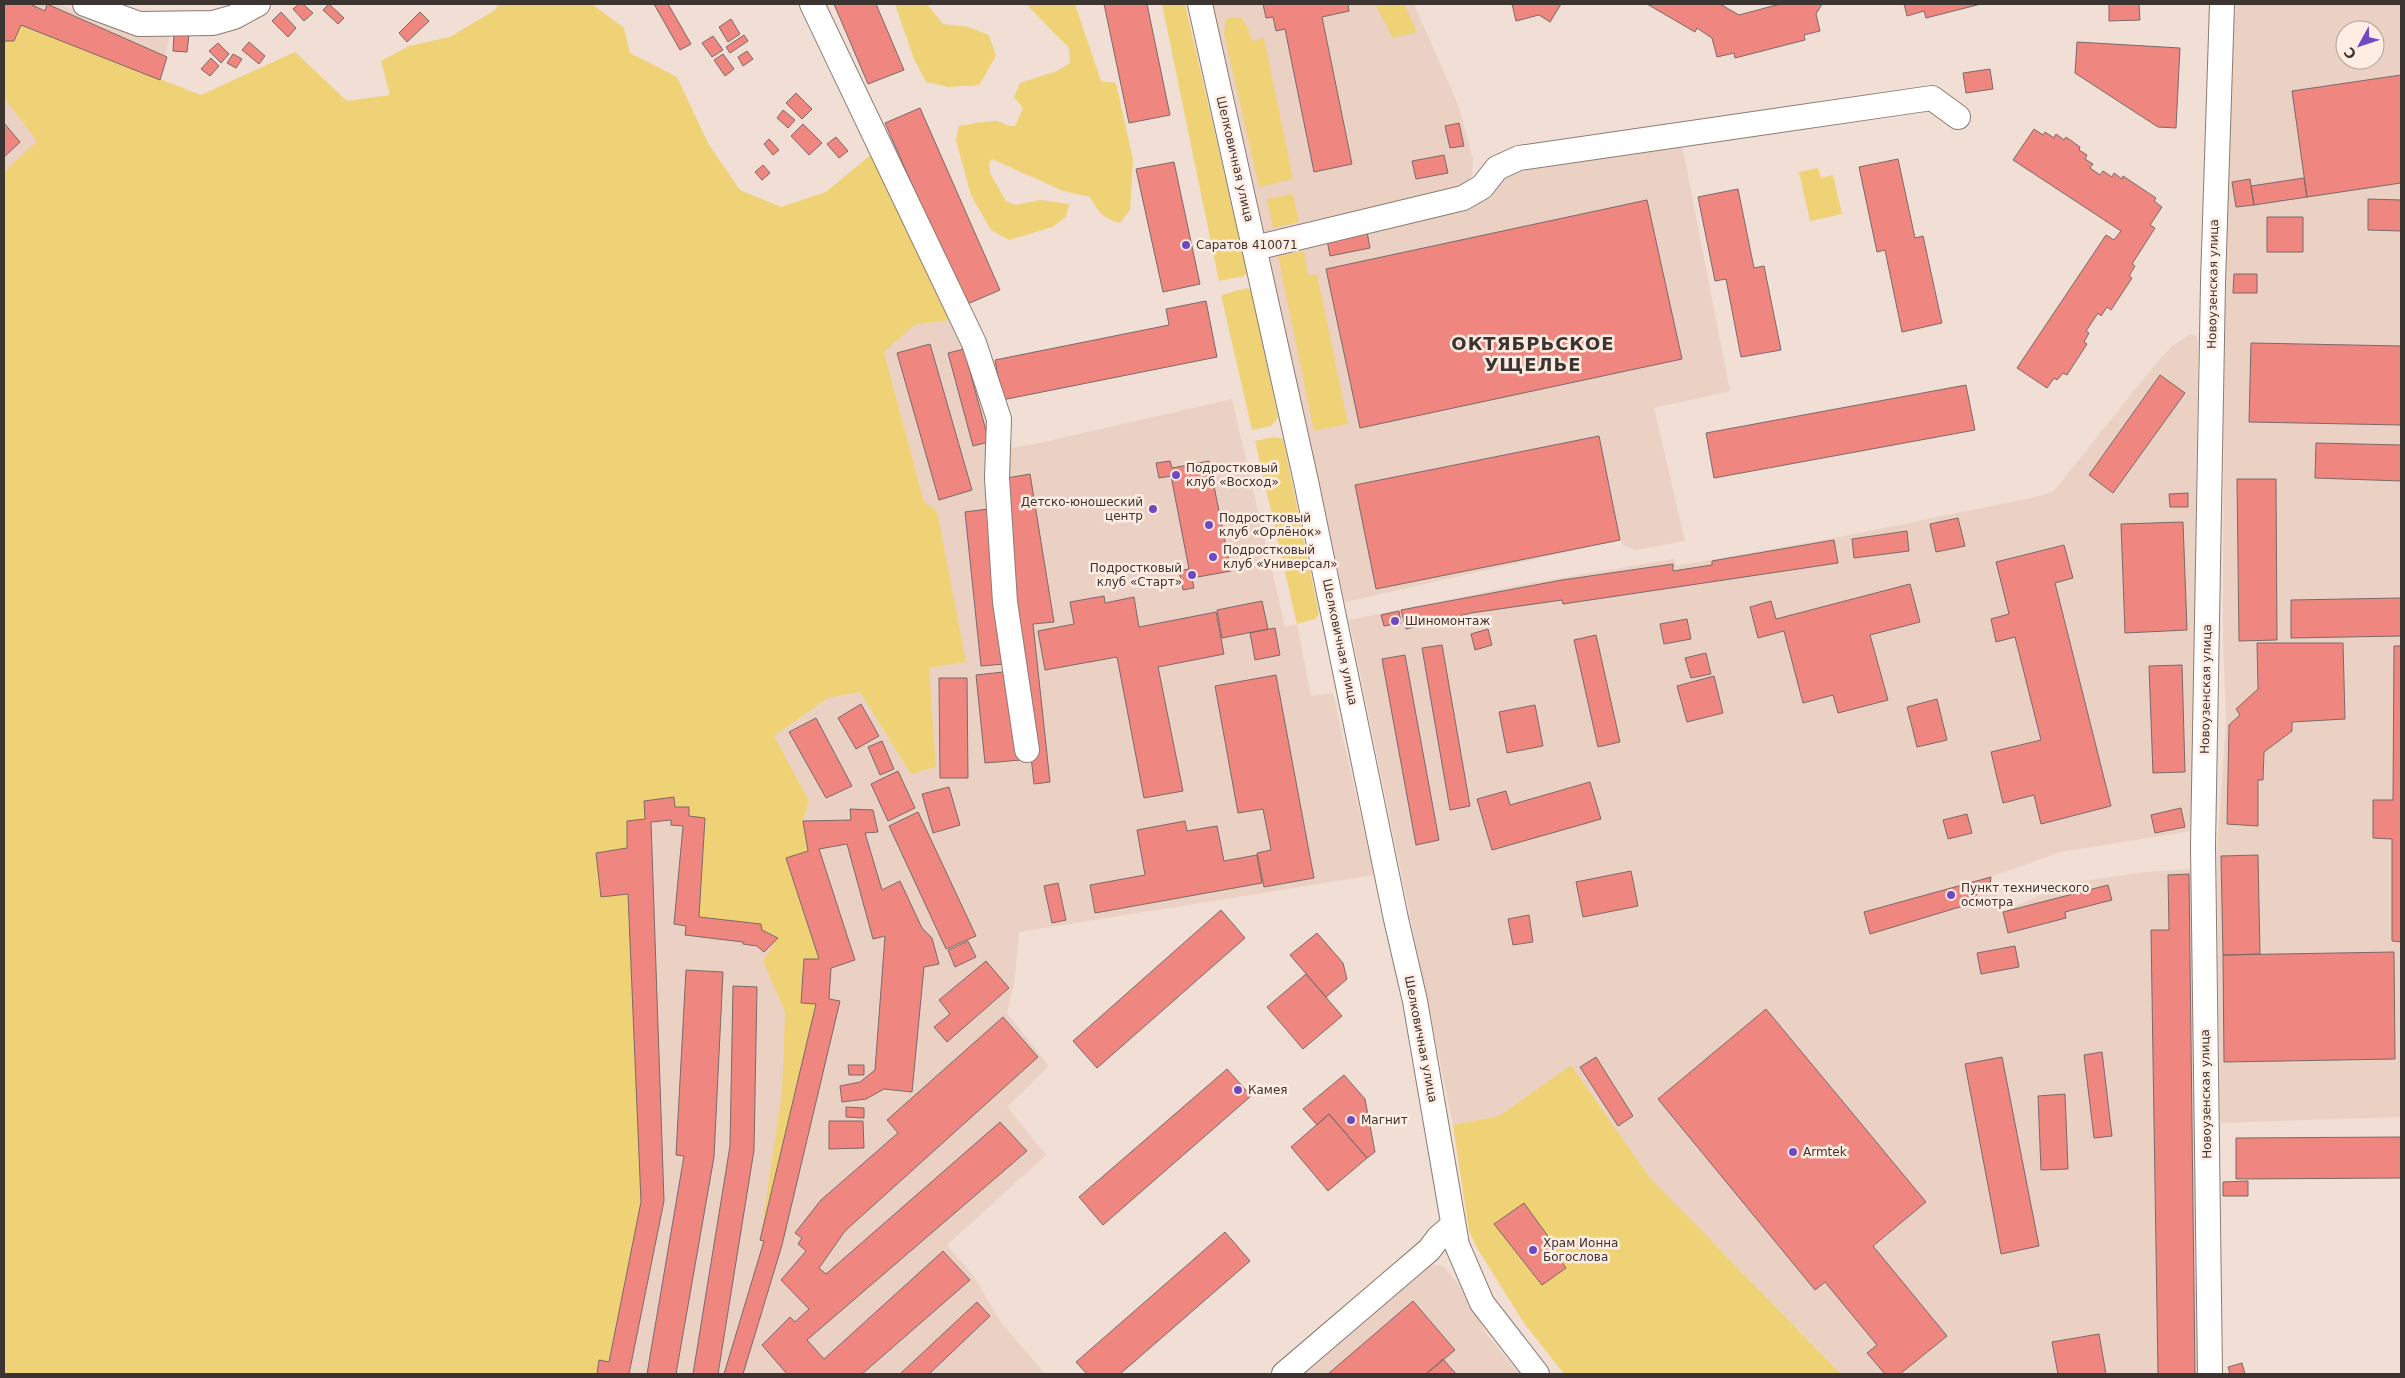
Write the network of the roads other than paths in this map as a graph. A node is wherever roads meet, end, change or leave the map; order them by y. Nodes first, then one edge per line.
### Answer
1 (85, 4) edge
2 (258, 4) edge
3 (812, 4) edge
4 (1200, 4) edge
5 (2222, 4) edge
6 (1958, 117) dead end
7 (1255, 248) junction
8 (1027, 750) dead end
9 (1453, 1225) junction
10 (1284, 1374) edge
11 (1537, 1374) edge
12 (2210, 1374) edge

1 - 2 street
3 - 8 street
4 - 7 street, Шелковичная улица
5 - 12 street, Новоузенская улица
6 - 7 street
7 - 9 street, Шелковичная улица
9 - 10 street
9 - 11 street, Шелковичная улица

